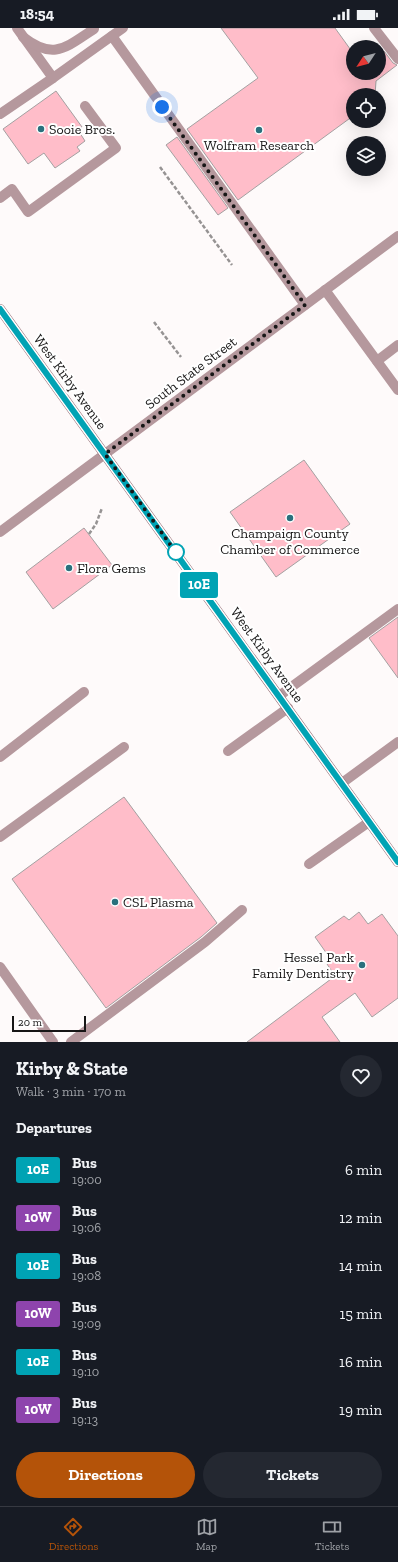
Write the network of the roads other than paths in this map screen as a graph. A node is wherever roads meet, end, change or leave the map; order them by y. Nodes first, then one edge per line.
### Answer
1 (17, 28) edge
2 (78, 28) edge
3 (95, 28) edge
4 (123, 28) edge
5 (374, 28) edge
6 (112, 36) junction
7 (23, 37) junction
8 (398, 59) edge
9 (53, 78) junction
10 (85, 106) dead end
11 (0, 114) edge
12 (0, 198) edge
13 (398, 236) edge
14 (325, 290) junction
15 (305, 305) junction
16 (0, 309) edge
17 (398, 345) edge
18 (377, 361) junction
19 (398, 390) edge
20 (105, 454) junction
21 (0, 532) edge
22 (398, 609) edge
23 (84, 692) dead end
24 (279, 696) junction
25 (288, 708) junction
26 (398, 742) edge
27 (124, 747) dead end
28 (228, 750) dead end
29 (0, 758) edge
30 (342, 783) junction
31 (369, 822) junction
32 (0, 837) edge
33 (398, 862) edge
34 (309, 864) dead end
35 (242, 910) dead end
36 (0, 966) edge
37 (53, 1042) edge
38 (72, 1042) edge

1 - 7 street
2 - 3 street
3 - 7 street
4 - 6 street
5 - 8 street
6 - 9 street
6 - 15 street
7 - 9 street
9 - 11 street
10 - 12 street
13 - 14 street, South State Street
14 - 15 street, South State Street
14 - 18 street
15 - 20 street, South State Street
16 - 20 main road, West Kirby Avenue
17 - 18 street
18 - 19 street
20 - 21 street, South State Street
20 - 24 main road, West Kirby Avenue
22 - 24 street
23 - 29 street
24 - 25 main road, West Kirby Avenue
25 - 28 street
25 - 30 main road, West Kirby Avenue
26 - 30 street
27 - 32 street
30 - 31 main road, West Kirby Avenue
31 - 33 main road, West Kirby Avenue
31 - 34 street
35 - 38 street
36 - 37 street

